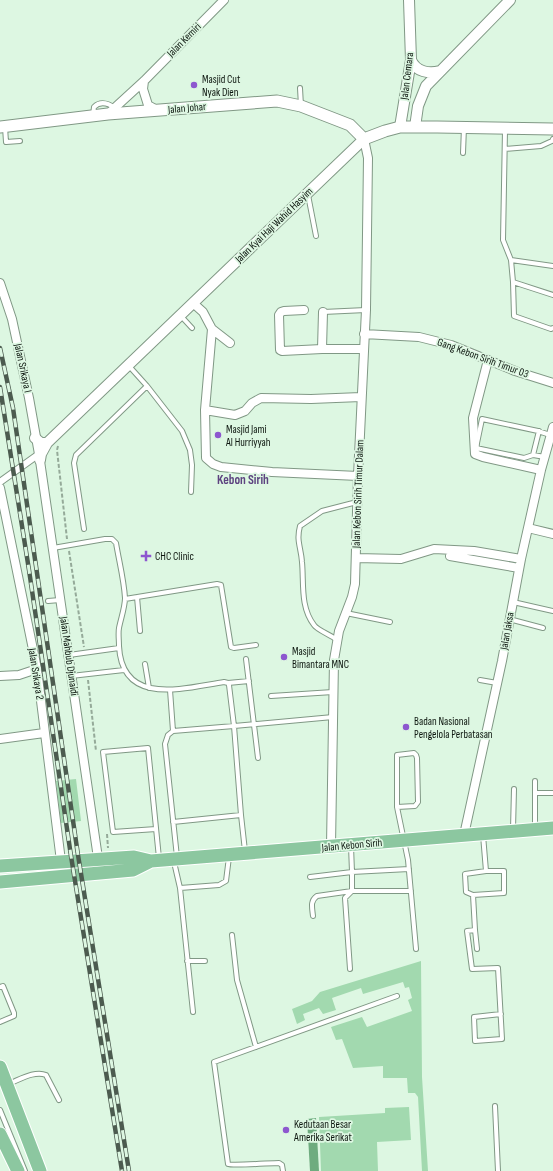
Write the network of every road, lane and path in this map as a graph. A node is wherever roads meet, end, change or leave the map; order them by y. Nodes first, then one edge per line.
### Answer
1 (224, 0) edge
2 (409, 0) edge
3 (510, 0) edge
4 (410, 60) junction
5 (440, 71) junction
6 (144, 81) junction
7 (300, 88) dead end
8 (301, 106) junction
9 (112, 111) junction
10 (158, 111) junction
11 (3, 127) edge
12 (415, 127) junction
13 (464, 127) junction
14 (400, 128) junction
15 (505, 128) junction
16 (553, 129) edge
17 (364, 139) junction
18 (553, 139) edge
19 (20, 140) dead end
20 (505, 149) junction
21 (463, 153) dead end
22 (308, 193) junction
23 (316, 236) dead end
24 (511, 260) junction
25 (553, 266) edge
26 (513, 282) junction
27 (0, 283) edge
28 (553, 295) edge
29 (193, 303) junction
30 (304, 310) dead end
31 (366, 310) junction
32 (324, 312) joint
33 (180, 315) junction
34 (192, 328) dead end
35 (212, 329) junction
36 (552, 330) edge
37 (364, 334) junction
38 (230, 343) dead end
39 (364, 348) junction
40 (322, 349) junction
41 (488, 360) junction
42 (128, 365) junction
43 (553, 383) edge
44 (147, 386) junction
45 (361, 397) junction
46 (205, 410) junction
47 (539, 431) junction
48 (552, 432) edge
49 (35, 438) junction
50 (47, 442) junction
51 (58, 445) dead end
52 (533, 456) junction
53 (39, 457) junction
54 (545, 457) junction
55 (541, 470) junction
56 (358, 476) junction
57 (0, 482) edge
58 (0, 488) edge
59 (191, 492) dead end
60 (357, 502) junction
61 (528, 528) junction
62 (84, 529) dead end
63 (553, 534) edge
64 (68, 546) junction
65 (53, 548) junction
66 (450, 556) dead end
67 (356, 558) junction
68 (520, 558) junction
69 (519, 568) junction
70 (137, 597) junction
71 (125, 599) junction
72 (60, 600) junction
73 (48, 602) dead end
74 (513, 602) junction
75 (553, 611) edge
76 (346, 614) junction
77 (510, 619) junction
78 (390, 622) dead end
79 (543, 628) dead end
80 (140, 631) dead end
81 (337, 640) junction
82 (256, 645) dead end
83 (119, 648) junction
84 (85, 653) junction
85 (68, 655) junction
86 (246, 659) dead end
87 (145, 664) dead end
88 (37, 670) junction
89 (124, 670) junction
90 (87, 674) junction
91 (0, 676) edge
92 (71, 676) junction
93 (480, 680) dead end
94 (249, 681) junction
95 (228, 683) junction
96 (497, 683) junction
97 (149, 688) junction
98 (170, 690) junction
99 (334, 692) junction
100 (271, 696) dead end
101 (333, 717) junction
102 (255, 724) junction
103 (234, 726) junction
104 (173, 731) junction
105 (44, 733) junction
106 (0, 739) edge
107 (96, 751) dead end
108 (258, 758) dead end
109 (535, 781) dead end
110 (514, 789) dead end
111 (535, 793) junction
112 (553, 793) edge
113 (397, 807) junction
114 (242, 815) junction
115 (173, 822) junction
116 (106, 827) dead end
117 (553, 828) edge
118 (156, 829) junction
119 (535, 830) junction
120 (513, 832) junction
121 (483, 834) junction
122 (464, 836) junction
123 (405, 840) junction
124 (350, 845) junction
125 (332, 846) junction
126 (245, 853) junction
127 (229, 855) junction
128 (104, 858) junction
129 (175, 859) junction
130 (61, 861) junction
131 (155, 861) junction
132 (0, 866) edge
133 (409, 868) junction
134 (486, 871) junction
135 (352, 872) junction
136 (310, 877) dead end
137 (0, 882) edge
138 (180, 888) junction
139 (411, 891) junction
140 (352, 892) junction
141 (473, 895) junction
142 (313, 916) dead end
143 (475, 930) junction
144 (232, 936) dead end
145 (477, 948) dead end
146 (416, 949) dead end
147 (228, 959) dead end
148 (235, 959) junction
149 (205, 960) dead end
150 (187, 961) junction
151 (350, 969) dead end
152 (0, 987) edge
153 (397, 996) dead end
154 (193, 1012) dead end
155 (501, 1014) junction
156 (0, 1022) edge
157 (256, 1047) junction
158 (0, 1067) edge
159 (8, 1084) junction
160 (59, 1100) dead end
161 (494, 1106) dead end
162 (0, 1110) edge
163 (2, 1141) edge
164 (18, 1171) edge
165 (25, 1171) edge
166 (40, 1171) edge
167 (283, 1171) edge
168 (498, 1171) edge

1 - 6 street, Jalan Kemiri
2 - 4 street, Jalan Cemara
3 - 5 street
4 - 5 street
4 - 14 street, Jalan Cemara
5 - 12 street
6 - 9 street, Jalan Kemiri
6 - 10 street
7 - 8 lane
8 - 10 main road, Jalan Johar
8 - 17 main road, Jalan Johar
9 - 10 main road, Jalan Johar
9 - 11 main road, Jalan Johar
11 - 19 lane
12 - 13 main road, Jalan Kyai Haji Wahid Hasyim
12 - 14 main road, Jalan Kyai Haji Wahid Hasyim
13 - 15 main road, Jalan Kyai Haji Wahid Hasyim
13 - 21 lane
14 - 17 main road, Jalan Kyai Haji Wahid Hasyim
15 - 16 main road, Jalan Kyai Haji Wahid Hasyim
15 - 20 lane
17 - 22 street, Jalan Kyai Haji Wahid Hasyim
17 - 31 street, Jalan Kebon Sirih Timur Dalam
18 - 20 lane
20 - 24 lane
22 - 23 lane
22 - 29 street, Jalan Kyai Haji Wahid Hasyim
24 - 25 lane
24 - 26 lane
26 - 28 lane
26 - 36 lane
27 - 49 street, Jalan Srikaya I
29 - 33 street, Jalan Kyai Haji Wahid Hasyim
29 - 35 street
30 - 40 street
31 - 32 lane
31 - 37 street, Jalan Kebon Sirih Timur Dalam
32 - 40 street
33 - 34 lane
33 - 42 street, Jalan Kyai Haji Wahid Hasyim
35 - 38 street
35 - 46 street
37 - 39 street, Jalan Kebon Sirih Timur Dalam
37 - 41 street, Gang Kebon Sirih Timur 03
39 - 40 street
39 - 45 street, Jalan Kebon Sirih Timur Dalam
41 - 43 street, Gang Kebon Sirih Timur 03
41 - 55 street
42 - 44 lane
42 - 50 street, Jalan Kyai Haji Wahid Hasyim
44 - 59 lane
44 - 62 lane
45 - 46 street
45 - 56 street, Jalan Kebon Sirih Timur Dalam
46 - 56 street
47 - 48 lane
47 - 52 lane
47 - 52 lane
48 - 54 street, Jalan Jaksa
49 - 50 street
49 - 53 street, Jalan Srikaya I
50 - 53 street
51 - 64 path
52 - 54 lane
53 - 57 street
53 - 65 street, Jalan Mahbub Djunaidi
54 - 55 street, Jalan Jaksa
55 - 61 street, Jalan Jaksa
56 - 60 street, Jalan Kebon Sirih Timur Dalam
58 - 88 street, Jalan Srikaya 2
60 - 67 street, Jalan Kebon Sirih Timur Dalam
60 - 81 lane
61 - 63 street
61 - 68 street, Jalan Jaksa
64 - 65 lane
64 - 71 lane
64 - 84 path
65 - 72 street, Jalan Mahbub Djunaidi
66 - 69 street
67 - 68 street
67 - 76 street, Jalan Kebon Sirih Timur Dalam
68 - 69 street, Jalan Jaksa
69 - 74 street, Jalan Jaksa
70 - 71 lane
70 - 80 lane
70 - 82 lane
71 - 83 lane
72 - 73 lane
72 - 85 street, Jalan Mahbub Djunaidi
74 - 75 lane
74 - 77 street, Jalan Jaksa
76 - 78 lane
76 - 81 street, Jalan Kebon Sirih Timur Dalam
77 - 79 lane
77 - 96 street, Jalan Jaksa
81 - 99 street, Jalan Kebon Sirih Timur Dalam
83 - 84 lane
83 - 89 lane
84 - 85 lane
85 - 92 street, Jalan Mahbub Djunaidi
86 - 94 lane
87 - 97 lane
88 - 91 street
88 - 105 street, Jalan Srikaya 2
89 - 90 lane
89 - 97 lane
90 - 92 lane
90 - 107 path
92 - 128 street, Jalan Mahbub Djunaidi
93 - 96 lane
94 - 95 lane
94 - 102 lane
95 - 98 lane
95 - 103 lane
96 - 122 street, Jalan Jaksa
97 - 98 lane
98 - 104 lane
99 - 100 lane
99 - 101 street, Jalan Kebon Sirih Timur Dalam
101 - 102 lane
101 - 125 street, Jalan Kebon Sirih Timur Dalam
102 - 103 lane
102 - 108 lane
103 - 104 lane
103 - 114 lane
104 - 115 lane
105 - 106 street
105 - 130 street, Jalan Srikaya 2
109 - 111 lane
110 - 120 lane
111 - 112 lane
111 - 119 lane
113 - 113 lane
113 - 123 lane
114 - 115 lane
114 - 126 lane
115 - 129 lane
116 - 128 path
117 - 119 main road, Jalan Kebon Sirih
118 - 118 lane
118 - 131 lane
119 - 120 main road, Jalan Kebon Sirih
120 - 121 main road, Jalan Kebon Sirih
121 - 122 main road, Jalan Kebon Sirih
121 - 134 lane
122 - 123 main road, Jalan Kebon Sirih
123 - 124 main road, Jalan Kebon Sirih
123 - 133 lane
124 - 125 main road, Jalan Kebon Sirih
124 - 135 lane
125 - 126 main road, Jalan Kebon Sirih
126 - 127 main road, Jalan Kebon Sirih
127 - 129 main road, Jalan Kebon Sirih
127 - 138 lane
128 - 130 main road, Jalan Kebon Sirih
128 - 131 main road, Jalan Kebon Sirih
129 - 131 main road, Jalan Kebon Sirih
129 - 138 lane
130 - 132 main road, Jalan Kebon Sirih
131 - 137 main road, Jalan Kebon Sirih
133 - 135 lane
133 - 139 lane
134 - 141 lane
134 - 141 lane
135 - 136 lane
135 - 140 lane
138 - 150 lane
139 - 140 lane
139 - 146 lane
140 - 142 lane
140 - 151 lane
141 - 143 lane
143 - 145 lane
143 - 155 lane
144 - 148 lane
147 - 148 lane
148 - 157 lane
149 - 150 lane
150 - 154 lane
152 - 156 lane
153 - 157 lane
155 - 155 lane
157 - 167 lane
158 - 159 main road
159 - 160 lane
159 - 166 main road
161 - 168 lane
162 - 165 lane
163 - 164 main road

